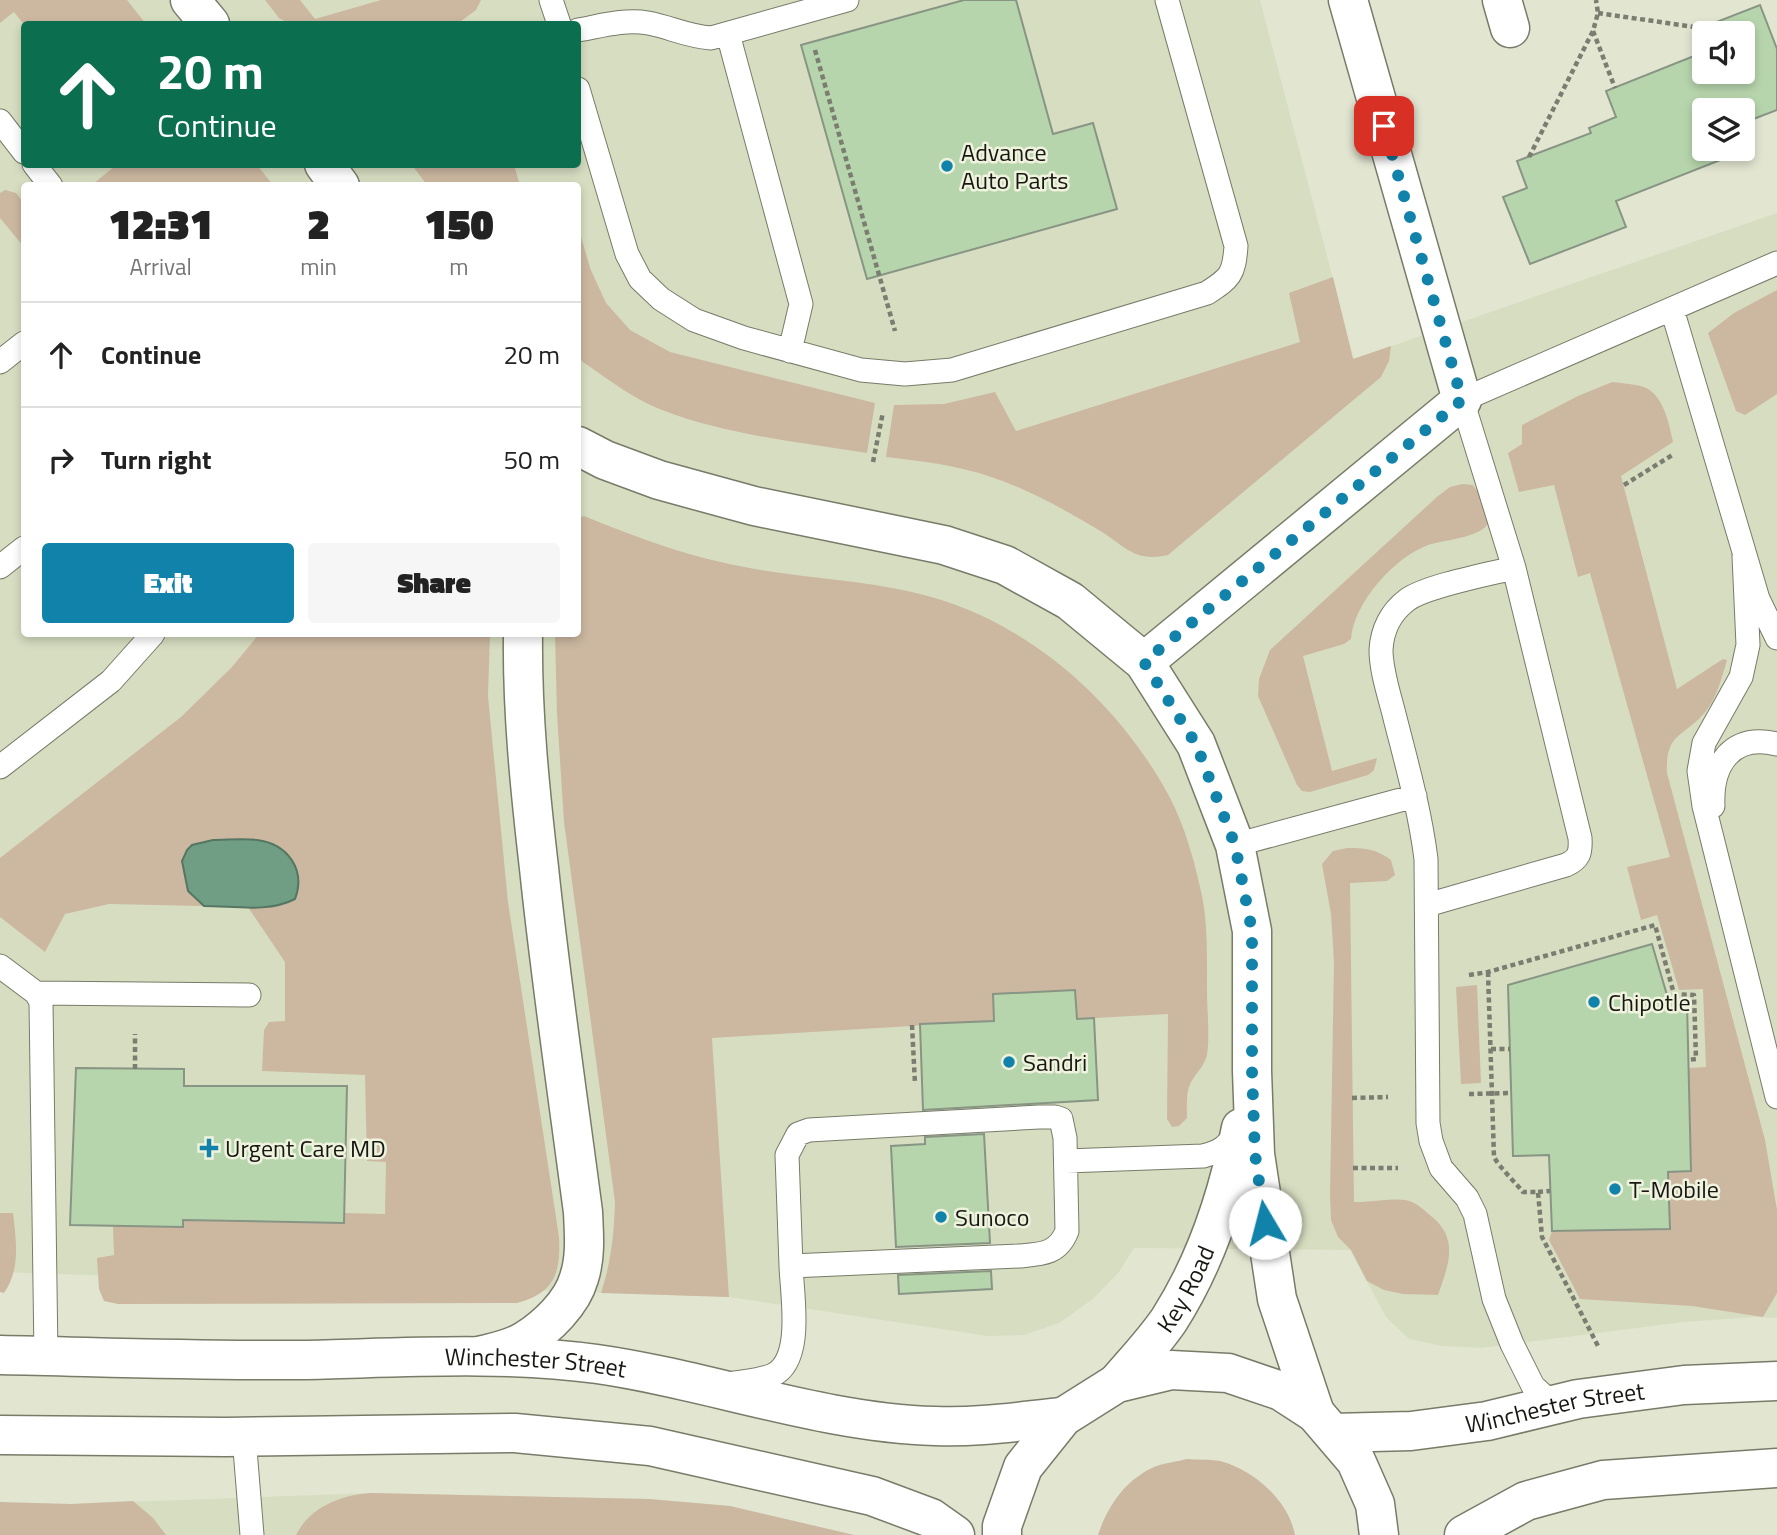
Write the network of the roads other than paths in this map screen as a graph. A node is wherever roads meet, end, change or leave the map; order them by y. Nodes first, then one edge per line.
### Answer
1 (190, 0) edge
2 (551, 0) edge
3 (847, 0) edge
4 (1167, 0) edge
5 (1348, 0) edge
6 (208, 21) edge
7 (558, 21) edge
8 (581, 29) edge
9 (727, 34) junction
10 (581, 99) edge
11 (0, 121) edge
12 (13, 149) edge
13 (37, 168) edge
14 (48, 182) edge
15 (1777, 263) edge
16 (1672, 309) junction
17 (21, 346) edge
18 (790, 351) junction
19 (0, 362) edge
20 (1462, 400) junction
21 (581, 448) edge
22 (21, 550) edge
23 (1744, 555) junction
24 (0, 567) edge
25 (1514, 568) junction
26 (150, 637) edge
27 (523, 637) edge
28 (1777, 638) edge
29 (1144, 662) junction
30 (1777, 744) edge
31 (0, 766) edge
32 (1415, 796) junction
33 (1235, 845) junction
34 (1716, 852) junction
35 (1427, 905) junction
36 (0, 966) edge
37 (36, 993) junction
38 (249, 995) dead end
39 (1252, 1071) junction
40 (1777, 1097) edge
41 (1243, 1120) junction
42 (1066, 1161) junction
43 (791, 1266) junction
44 (0, 1355) edge
45 (46, 1356) junction
46 (471, 1357) junction
47 (1769, 1377) edge
48 (1117, 1383) junction
49 (713, 1386) junction
50 (1563, 1403) junction
51 (1063, 1417) junction
52 (1324, 1423) junction
53 (0, 1435) edge
54 (244, 1437) junction
55 (1777, 1468) edge
56 (252, 1535) edge
57 (955, 1535) edge
58 (1002, 1535) edge
59 (1380, 1535) edge
60 (1464, 1535) edge

1 - 6 street
2 - 7 lane
3 - 9 lane
4 - 18 lane
5 - 20 street
8 - 9 lane
9 - 18 lane
10 - 18 lane
11 - 12 lane
13 - 14 lane
15 - 16 lane
16 - 20 lane
16 - 23 lane
17 - 19 lane
20 - 25 lane
20 - 29 street
21 - 29 street
22 - 24 lane
23 - 28 lane
23 - 34 lane
25 - 32 lane
25 - 35 lane
26 - 31 lane
27 - 46 street
29 - 33 street
30 - 34 lane
32 - 33 lane
32 - 35 lane
33 - 39 street
34 - 40 lane
35 - 50 lane
36 - 37 lane
37 - 38 lane
37 - 45 lane
39 - 41 street, Key Road
39 - 52 street
41 - 42 lane
41 - 48 street, Key Road
42 - 43 lane
42 - 43 lane
43 - 49 lane
44 - 45 street, Winchester Street
45 - 46 street, Winchester Street
46 - 49 street, Winchester Street
47 - 50 street, Winchester Street
48 - 51 street
48 - 52 street
49 - 51 street, Winchester Street
50 - 52 street, Winchester Street
51 - 58 street
52 - 59 street
53 - 54 street
54 - 56 lane
54 - 57 street
55 - 60 street

